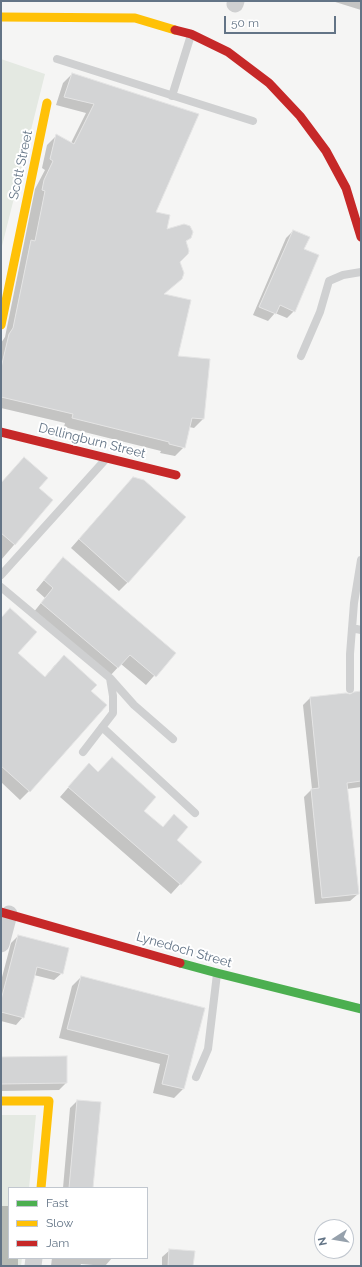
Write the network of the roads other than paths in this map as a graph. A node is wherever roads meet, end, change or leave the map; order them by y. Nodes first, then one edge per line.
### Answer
1 (42, 6) dead end
2 (1, 17) edge
3 (41, 17) junction
4 (191, 34) junction
5 (57, 59) dead end
6 (172, 96) junction
7 (47, 103) dead end
8 (253, 121) dead end
9 (361, 237) edge
10 (361, 272) edge
11 (1, 325) edge
12 (301, 356) dead end
13 (1, 432) edge
14 (107, 458) junction
15 (176, 475) dead end
16 (361, 560) edge
17 (1, 575) edge
18 (1, 587) edge
19 (357, 629) edge
20 (110, 678) junction
21 (350, 688) dead end
22 (102, 727) junction
23 (173, 739) dead end
24 (83, 752) dead end
25 (196, 813) dead end
26 (5, 913) edge
27 (1, 944) edge
28 (217, 973) junction
29 (361, 1009) edge
30 (196, 1077) dead end
31 (1, 1101) edge
32 (41, 1187) edge

1 - 3 street
2 - 3 street
3 - 4 street
4 - 6 lane
4 - 9 street
5 - 6 lane
6 - 8 lane
7 - 11 street, Scott Street
10 - 12 lane
13 - 14 street, Dellingburn Street
14 - 15 street, Dellingburn Street
14 - 17 lane
16 - 19 lane
18 - 20 lane
19 - 21 lane
20 - 22 lane
20 - 23 lane
22 - 24 lane
22 - 25 lane
26 - 27 street
26 - 28 street, Lynedoch Street
28 - 29 street, Lynedoch Street
28 - 30 lane
31 - 32 street

